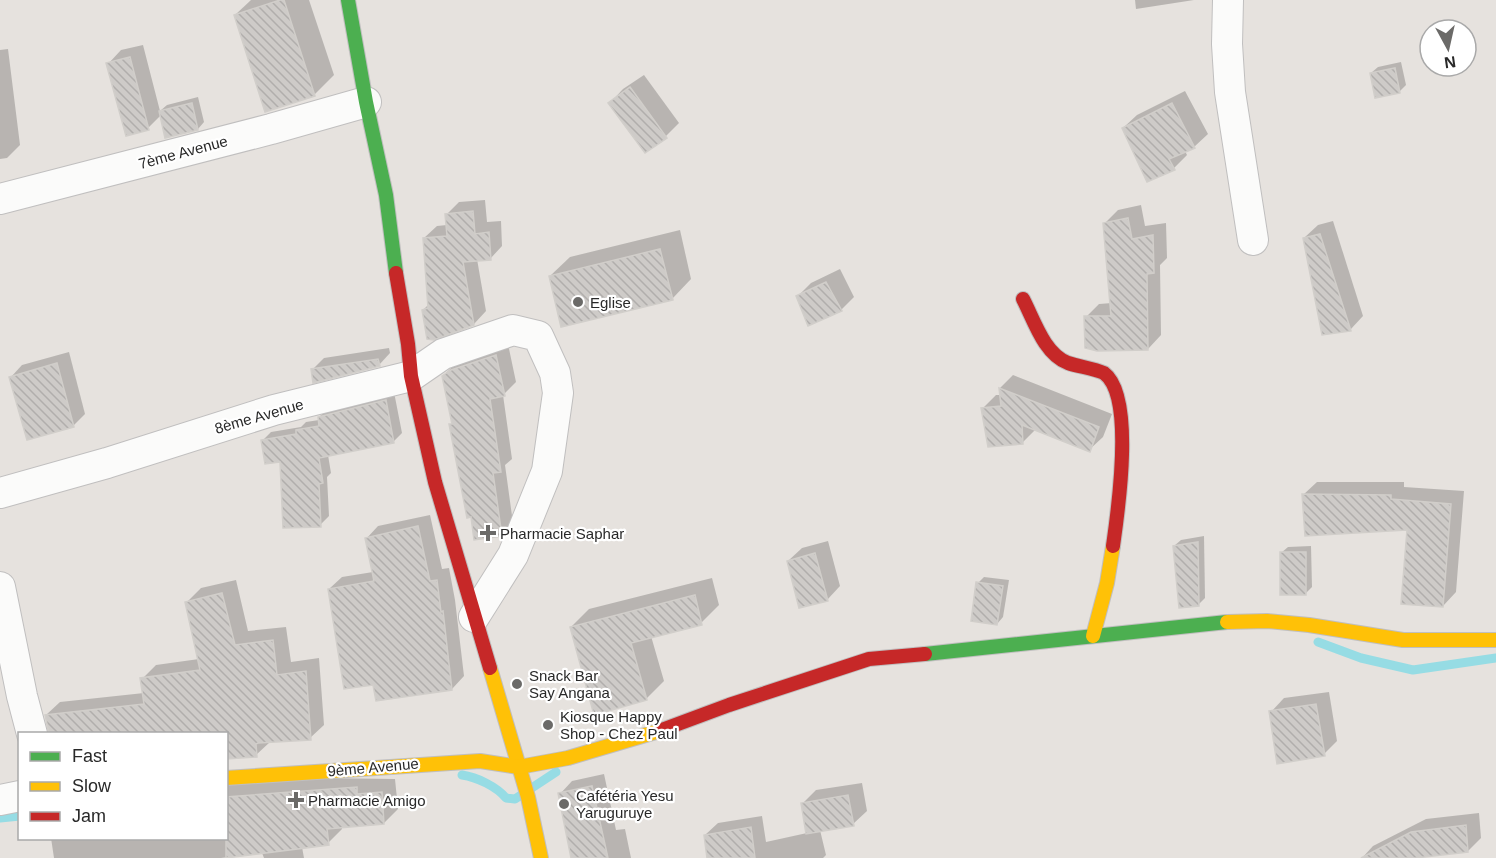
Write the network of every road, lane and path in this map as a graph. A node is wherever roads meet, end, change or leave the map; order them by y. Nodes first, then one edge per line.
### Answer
1 (348, 0) edge
2 (1228, 0) edge
3 (366, 102) junction
4 (0, 199) edge
5 (1252, 240) dead end
6 (1023, 299) dead end
7 (411, 376) junction
8 (0, 493) edge
9 (0, 587) edge
10 (474, 617) junction
11 (1093, 636) junction
12 (1496, 640) edge
13 (31, 732) edge
14 (519, 767) junction
15 (228, 778) edge
16 (18, 796) edge
17 (0, 800) edge
18 (541, 858) edge

1 - 3 street
2 - 5 street
3 - 4 street, 7ème Avenue
3 - 7 street
6 - 11 street
7 - 8 street, 8ème Avenue
7 - 10 street
7 - 10 street, 8ème Avenue
9 - 13 street
10 - 14 street
11 - 12 street, 9ème Avenue
11 - 14 street, 9ème Avenue
14 - 15 street, 9ème Avenue
14 - 18 street
16 - 17 street

